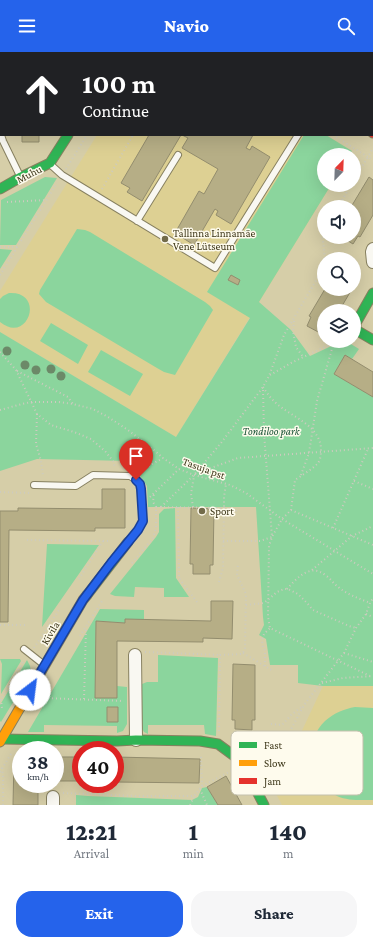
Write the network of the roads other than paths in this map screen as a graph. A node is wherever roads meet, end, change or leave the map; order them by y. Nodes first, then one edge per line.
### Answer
1 (1, 136) edge
2 (67, 136) edge
3 (297, 136) edge
4 (178, 156) dead end
5 (50, 163) junction
6 (21, 178) junction
7 (0, 189) edge
8 (138, 221) junction
9 (373, 249) edge
10 (373, 262) edge
11 (373, 293) edge
12 (373, 340) edge
13 (34, 485) road end
14 (128, 542) joint
15 (24, 649) road end
16 (135, 654) road end
17 (45, 665) junction
18 (136, 740) junction
19 (1, 741) edge
20 (231, 753) edge
21 (259, 795) edge
22 (264, 805) edge

1 - 6 lane
2 - 5 street, Muhu
3 - 8 lane
4 - 8 lane
5 - 6 street, Muhu
5 - 8 lane
6 - 7 street, Muhu
9 - 10 street
11 - 12 street
13 - 14 lane
14 - 17 street, Kivila
15 - 17 lane
16 - 18 street
17 - 19 street, Kivila
18 - 19 street
18 - 20 street
21 - 22 street

